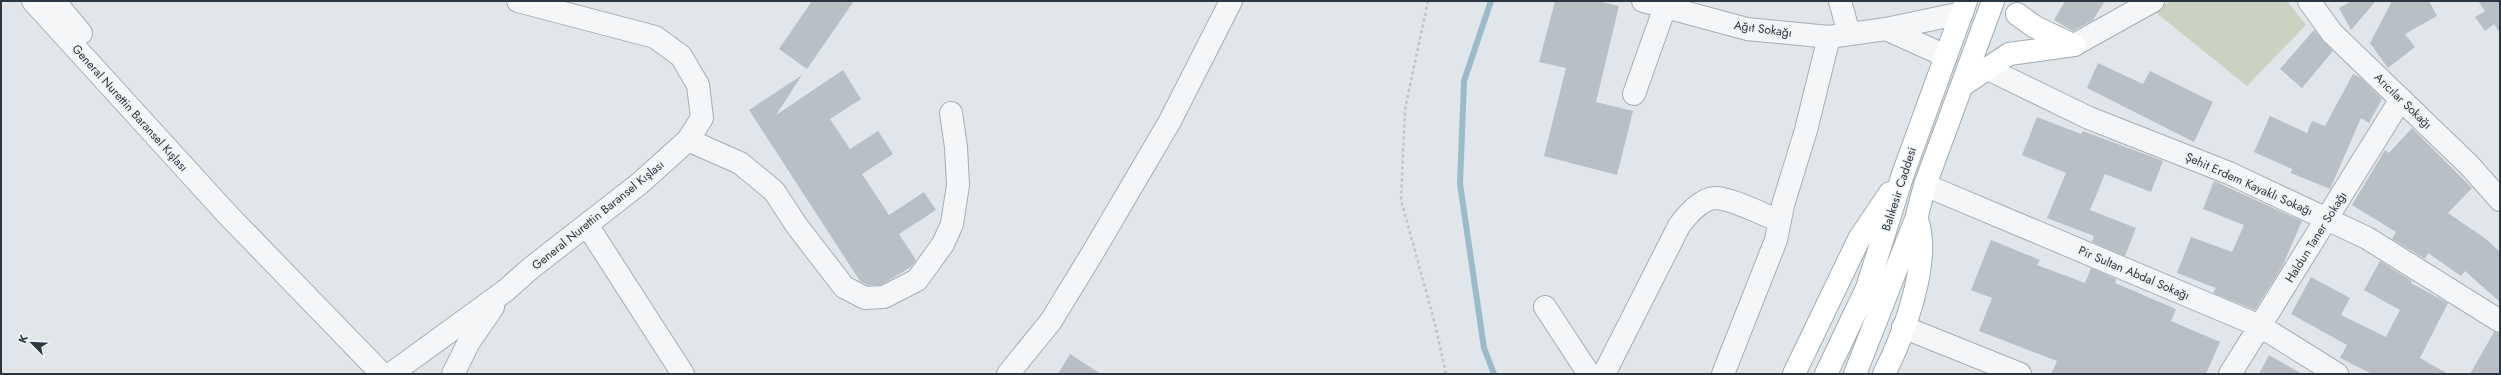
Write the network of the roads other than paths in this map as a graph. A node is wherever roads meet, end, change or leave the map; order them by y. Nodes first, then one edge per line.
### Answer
1 (33, 1) edge
2 (54, 1) edge
3 (518, 1) edge
4 (1231, 1) edge
5 (1643, 1) edge
6 (1840, 1) edge
7 (1993, 1) edge
8 (1998, 1) edge
9 (2153, 1) edge
10 (2309, 1) edge
11 (1968, 5) edge
12 (1665, 7) junction
13 (2017, 14) junction
14 (1886, 29) junction
15 (1839, 36) junction
16 (2074, 45) junction
17 (2009, 54) junction
18 (1946, 56) junction
19 (1986, 68) junction
20 (1963, 85) junction
21 (1634, 94) dead end
22 (2401, 99) junction
23 (950, 113) dead end
24 (688, 140) junction
25 (1903, 174) junction
26 (1925, 185) junction
27 (2500, 200) edge
28 (227, 214) junction
29 (1916, 219) junction
30 (2327, 219) junction
31 (1780, 221) junction
32 (587, 225) junction
33 (505, 291) junction
34 (1545, 307) dead end
35 (2500, 321) edge
36 (2260, 326) junction
37 (1903, 327) junction
38 (1888, 370) edge
39 (382, 374) edge
40 (392, 374) edge
41 (453, 374) edge
42 (683, 374) edge
43 (1008, 374) edge
44 (1589, 374) edge
45 (1604, 374) edge
46 (1723, 374) edge
47 (1794, 374) edge
48 (1826, 374) edge
49 (1855, 374) edge
50 (2020, 374) edge
51 (2230, 374) edge
52 (2337, 374) edge

1 - 28 street, General Nurettin Baransel Kışlası
2 - 28 street, General Nurettin Baransel Kışlası
3 - 24 street, General Nurettin Baransel Kışlası
4 - 43 street
5 - 12 street, Ağıt Sokağı
6 - 15 street
7 - 20 main road, Balıkesir Caddesi
8 - 13 main road
9 - 16 street
10 - 22 street, Arıcılar Sokağı
11 - 14 street, Ağıt Sokağı
11 - 18 main road, Balıkesir Caddesi
12 - 15 street, Ağıt Sokağı
12 - 21 street
13 - 16 main road
13 - 17 main road
14 - 15 street, Ağıt Sokağı
14 - 18 street
15 - 31 street
16 - 17 main road
17 - 19 main road
18 - 25 main road, Balıkesir Caddesi
19 - 20 main road
19 - 30 street, Şehit Erdem Kayaklı Sokağı
20 - 26 main road, Balıkesir Caddesi
22 - 27 street, Arıcılar Sokağı
22 - 30 street, Haldun Taner Sokağı
23 - 24 street
24 - 32 street, General Nurettin Baransel Kışlası
25 - 47 main road
25 - 48 main road, Balıkesir Caddesi
26 - 29 main road, Balıkesir Caddesi
26 - 36 street, Pir Sultan Abdal Sokağı
28 - 39 street, General Nurettin Baransel Kışlası
29 - 37 main road
29 - 49 main road, Balıkesir Caddesi
30 - 35 street, Şehit Erdem Kayaklı Sokağı
30 - 36 street, Haldun Taner Sokağı
31 - 45 street
31 - 46 street
32 - 33 street, General Nurettin Baransel Kışlası
32 - 42 street
33 - 40 street, General Nurettin Baransel Kışlası
33 - 41 street, General Nurettin Baransel Kışlası
34 - 44 street
36 - 51 street, Haldun Taner Sokağı
36 - 52 street, Pir Sultan Abdal Sokağı
37 - 38 main road
37 - 50 street

